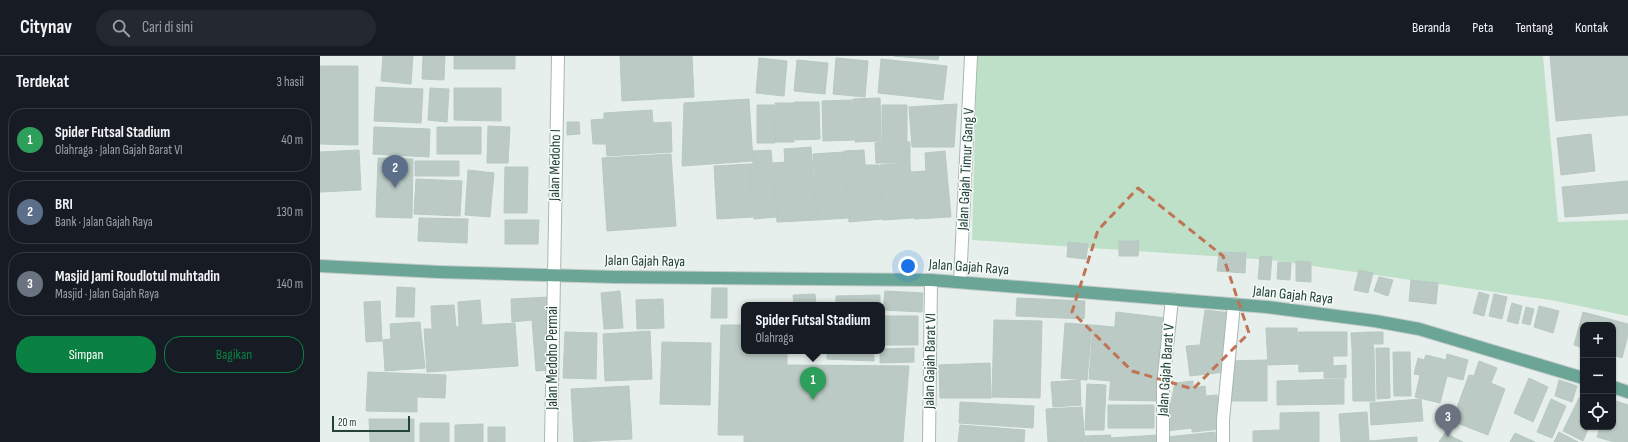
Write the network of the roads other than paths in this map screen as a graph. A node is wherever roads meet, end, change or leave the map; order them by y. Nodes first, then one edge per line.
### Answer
1 (558, 56) edge
2 (971, 56) edge
3 (320, 266) edge
4 (553, 274) junction
5 (931, 280) junction
6 (960, 282) junction
7 (1172, 299) junction
8 (1234, 304) junction
9 (1580, 377) edge
10 (1616, 388) edge
11 (1628, 392) edge
12 (551, 442) edge
13 (929, 442) edge
14 (1163, 442) edge
15 (1223, 442) edge

1 - 4 street, Jalan Medoho I
2 - 6 street, Jalan Gajah Timur Gang V
3 - 4 main road, Jalan Gajah Raya
4 - 5 main road, Jalan Gajah Raya
4 - 12 street, Jalan Medoho Permai
5 - 6 main road, Jalan Gajah Raya
5 - 13 street, Jalan Gajah Barat VI
6 - 7 main road, Jalan Gajah Raya
7 - 8 main road, Jalan Gajah Raya
7 - 14 street, Jalan Gajah Barat V
8 - 9 main road, Jalan Gajah Raya
8 - 15 street
10 - 11 main road

